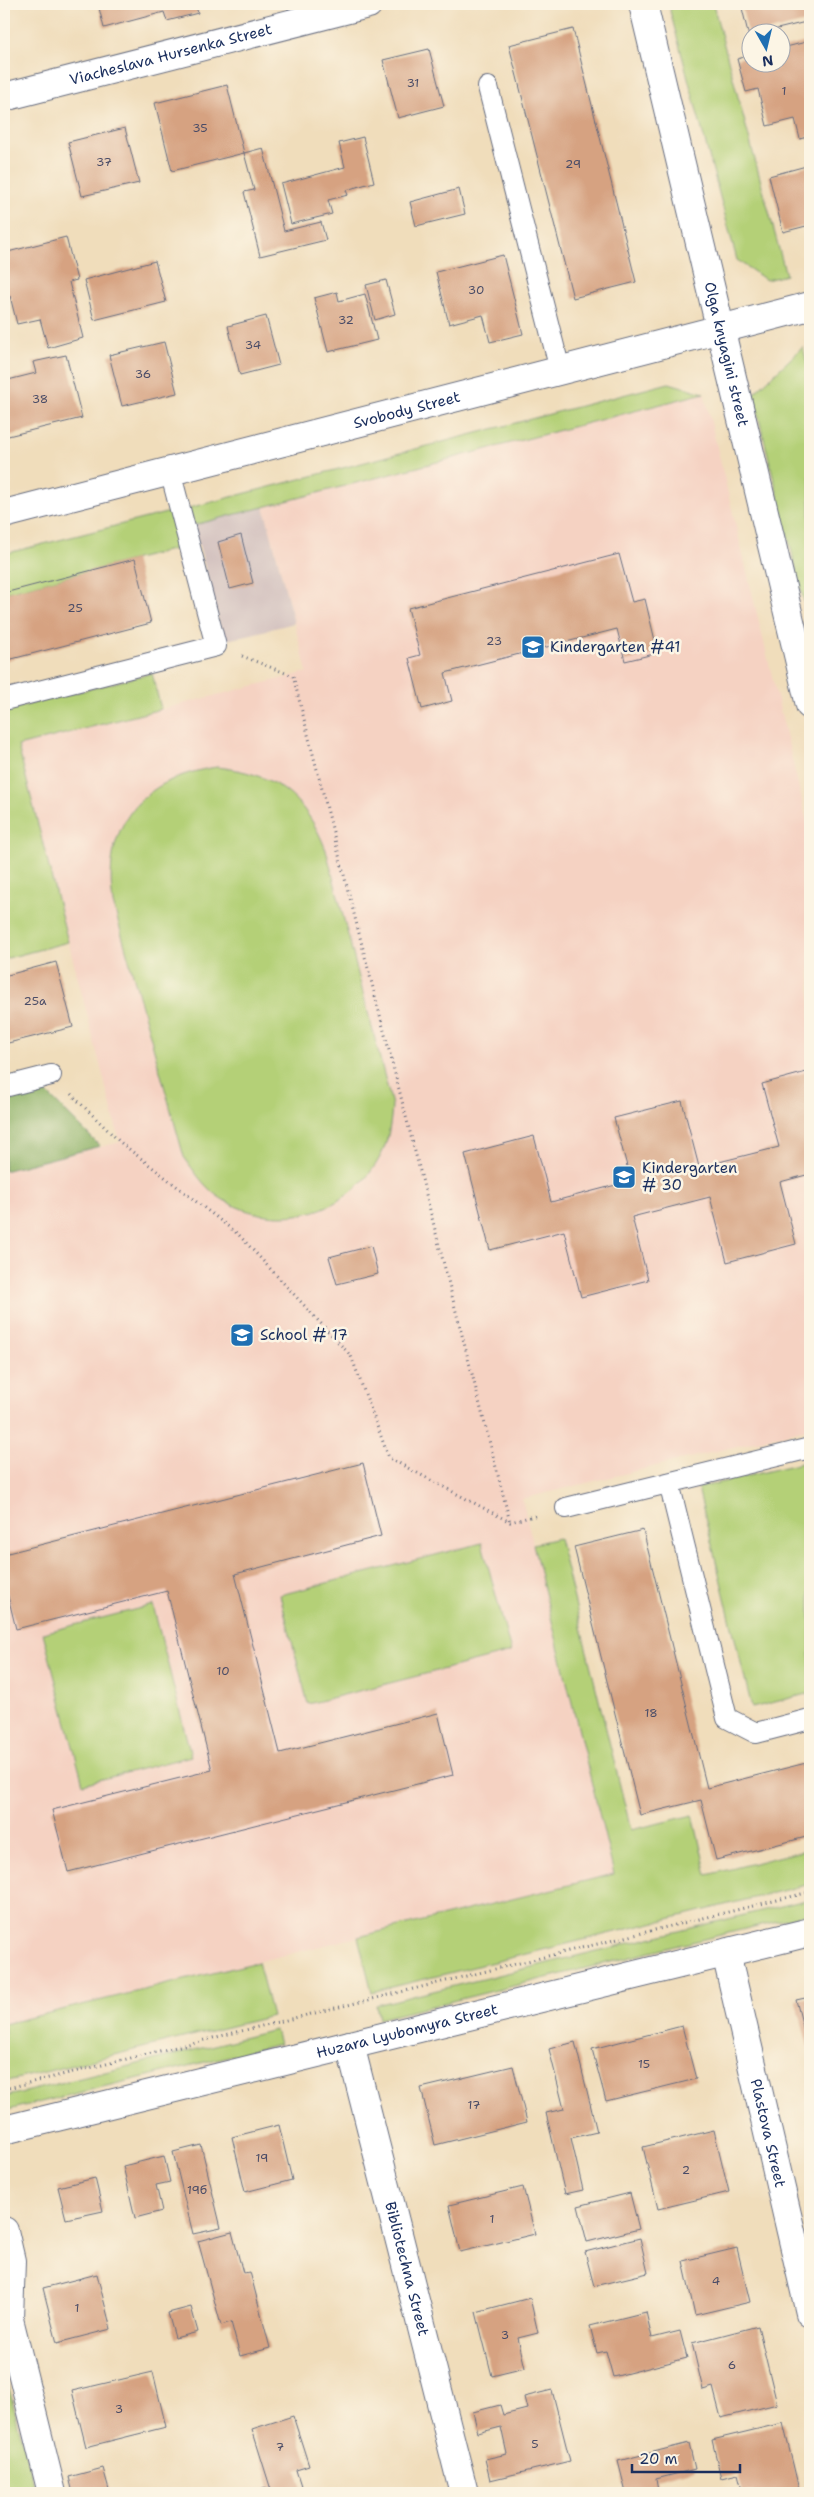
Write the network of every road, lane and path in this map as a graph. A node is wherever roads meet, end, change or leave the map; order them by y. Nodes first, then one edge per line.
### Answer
1 (368, 4) edge
2 (644, 4) edge
3 (488, 87) dead end
4 (4, 97) edge
5 (810, 306) edge
6 (721, 329) junction
7 (560, 370) junction
8 (170, 471) junction
9 (4, 514) edge
10 (216, 646) junction
11 (4, 700) edge
12 (810, 705) edge
13 (51, 1074) joint
14 (4, 1087) edge
15 (810, 1448) edge
16 (669, 1483) junction
17 (566, 1508) dead end
18 (527, 1518) dead end
19 (510, 1522) junction
20 (810, 1720) edge
21 (810, 1892) edge
22 (810, 1932) edge
23 (726, 1953) junction
24 (350, 2045) junction
25 (4, 2089) edge
26 (4, 2130) edge
27 (4, 2231) edge
28 (810, 2312) edge
29 (6, 2321) edge
30 (52, 2493) edge
31 (464, 2493) edge

1 - 4 street, Viacheslava Hursenka Street
2 - 6 street, Olga knyagini street
3 - 7 lane
5 - 6 street, Svobody Street
6 - 7 street, Svobody Street
6 - 12 street, Olga knyagini street
7 - 8 street, Svobody Street
8 - 9 street, Svobody Street
8 - 10 lane
10 - 11 lane
10 - 19 path
13 - 14 lane
13 - 19 path
15 - 16 lane
16 - 17 lane
16 - 20 lane
18 - 19 path
21 - 25 path
22 - 23 street, Huzara Lyubomyra Street
23 - 24 street, Huzara Lyubomyra Street
23 - 28 street, Plastova Street
24 - 26 street, Huzara Lyubomyra Street
24 - 31 street, Bibliotechna Street
27 - 29 street
29 - 30 street

